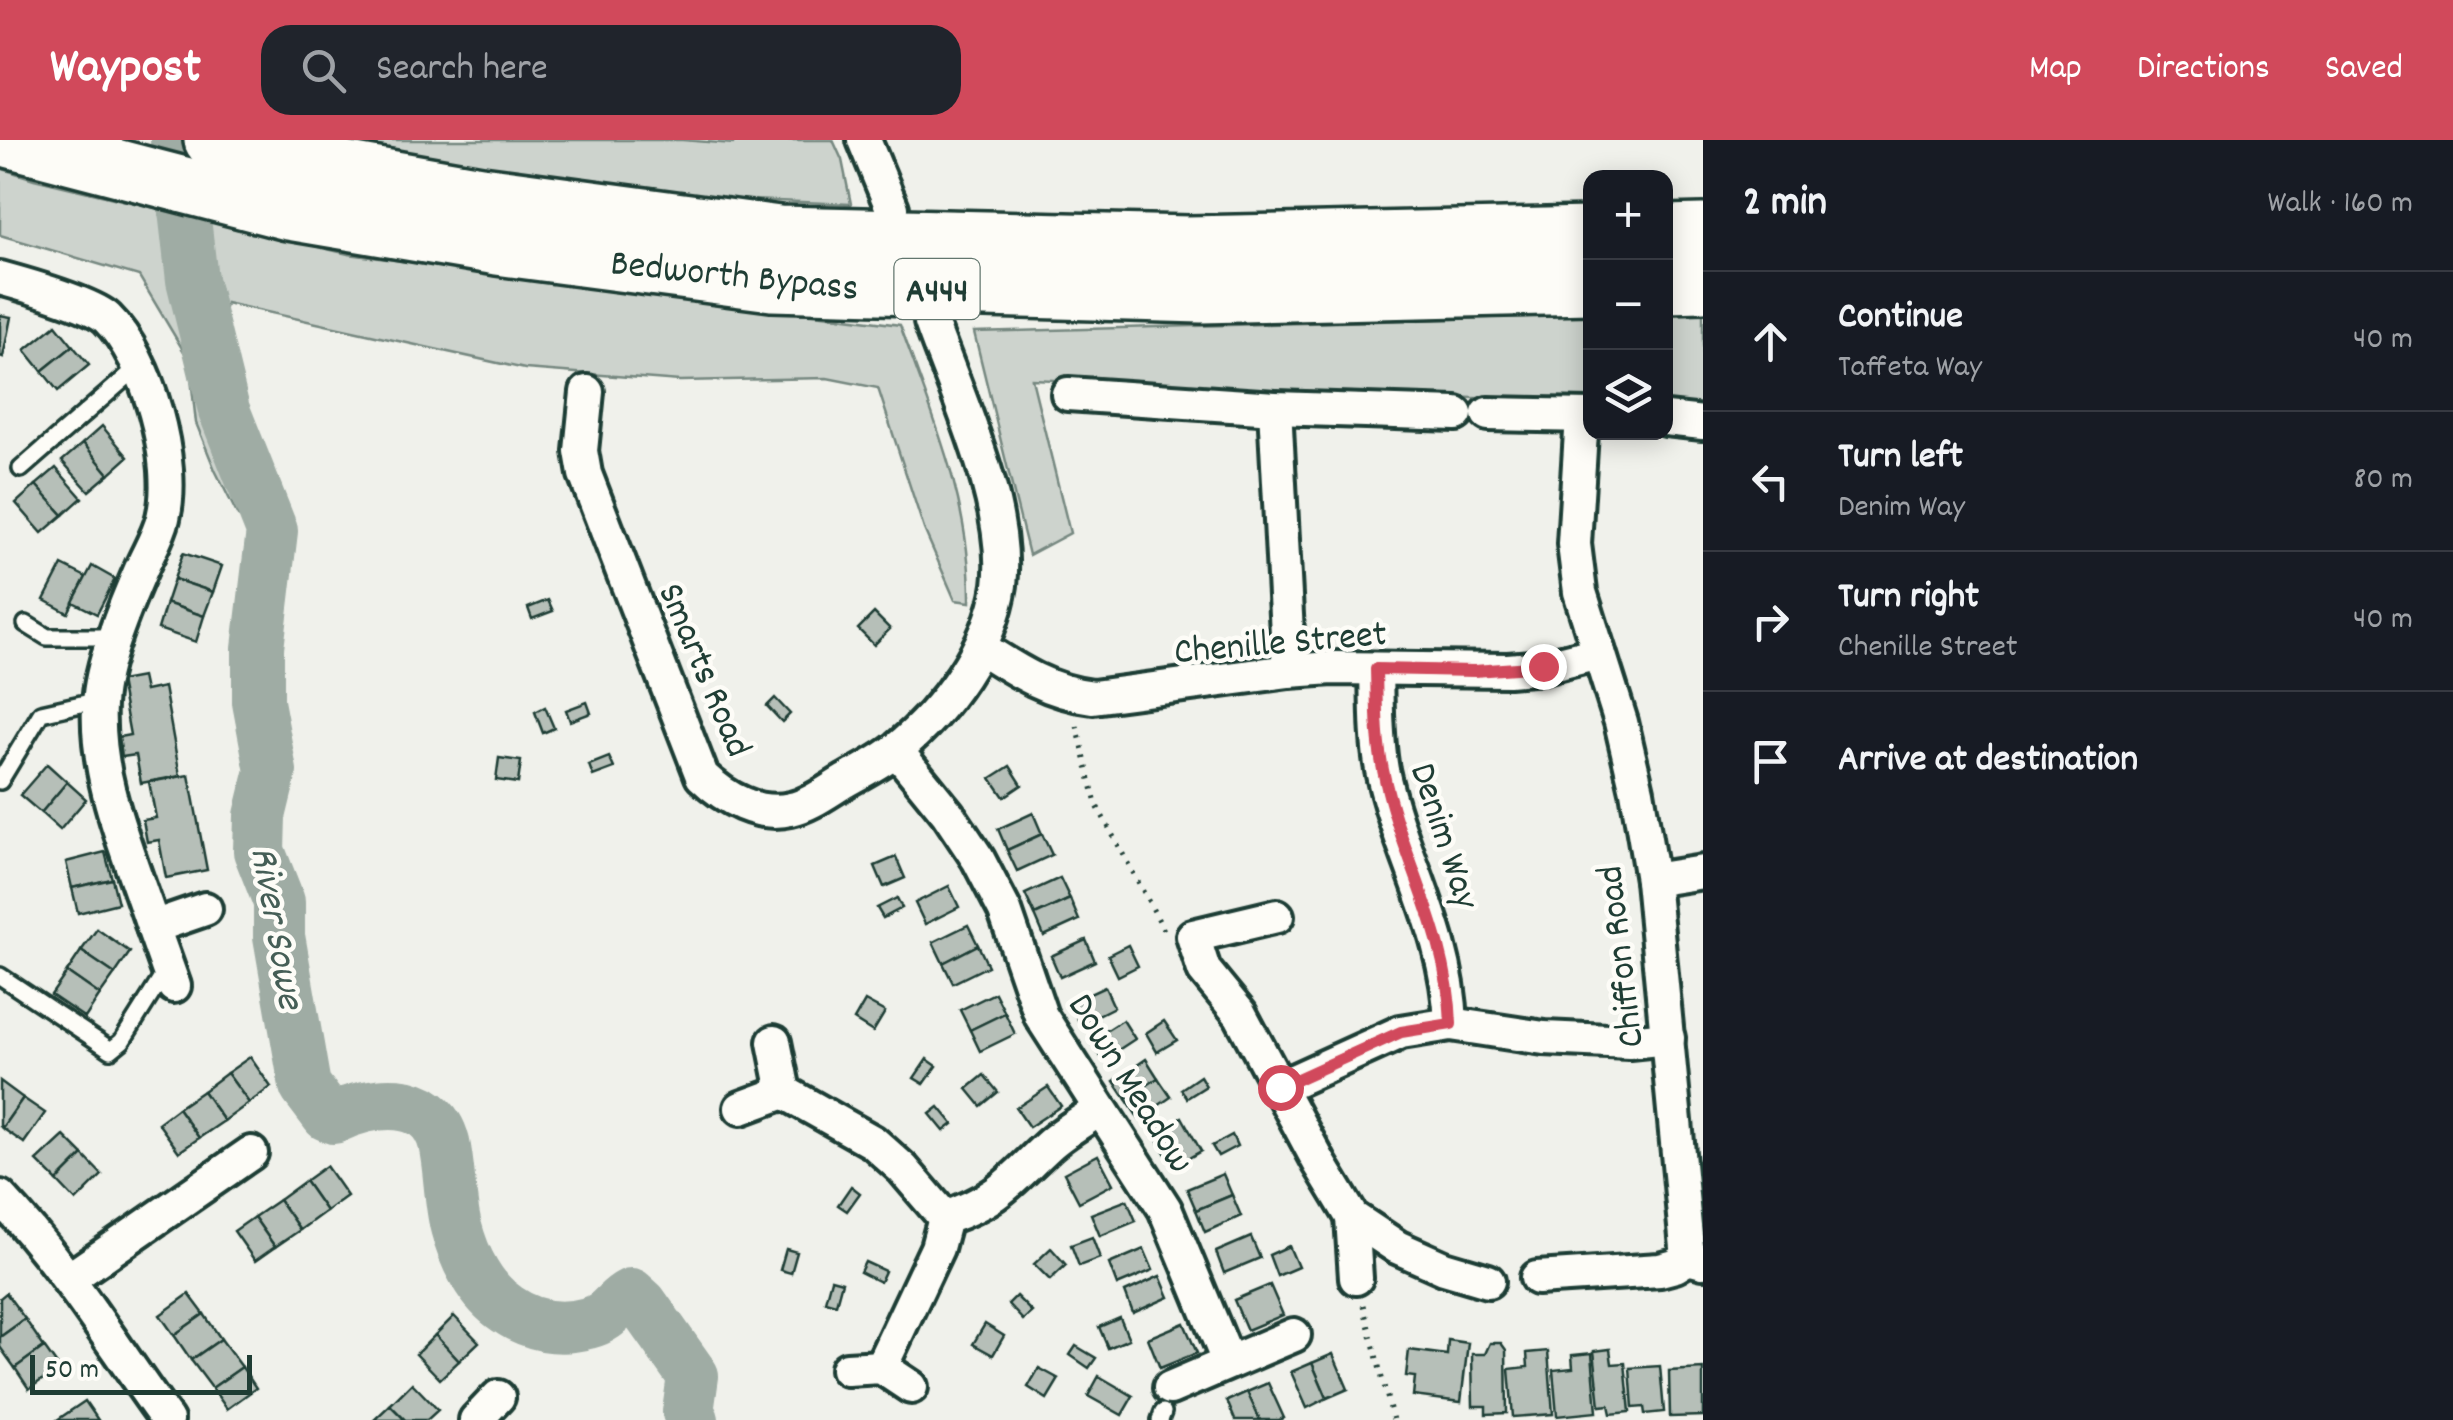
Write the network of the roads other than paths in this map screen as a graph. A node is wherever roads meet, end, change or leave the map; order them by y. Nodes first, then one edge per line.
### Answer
1 (212, 140) edge
2 (864, 140) edge
3 (14, 141) edge
4 (290, 187) junction
5 (892, 208) dead end
6 (1703, 232) edge
7 (1673, 233) edge
8 (1583, 235) edge
9 (0, 278) edge
10 (1673, 284) edge
11 (1703, 284) edge
12 (1583, 286) edge
13 (931, 322) dead end
14 (139, 366) junction
15 (587, 392) dead end
16 (1068, 394) dead end
17 (1276, 408) junction
18 (1583, 416) edge
19 (1673, 420) edge
20 (1703, 423) edge
21 (1584, 440) edge
22 (21, 469) dead end
23 (26, 624) dead end
24 (115, 637) junction
25 (980, 647) junction
26 (1599, 653) junction
27 (1376, 669) junction
28 (1289, 672) junction
29 (99, 700) junction
30 (896, 750) junction
31 (0, 782) edge
32 (1703, 872) edge
33 (1652, 880) junction
34 (205, 909) dead end
35 (1277, 916) dead end
36 (153, 927) junction
37 (0, 976) edge
38 (171, 977) joint
39 (1451, 1024) junction
40 (1668, 1038) junction
41 (774, 1042) dead end
42 (1280, 1087) junction
43 (784, 1092) junction
44 (741, 1108) dead end
45 (1100, 1109) junction
46 (250, 1154) dead end
47 (0, 1196) edge
48 (1352, 1217) junction
49 (944, 1218) junction
50 (1696, 1260) edge
51 (1356, 1278) road end
52 (1537, 1278) dead end
53 (69, 1279) junction
54 (1488, 1281) dead end
55 (1294, 1336) dead end
56 (1228, 1361) junction
57 (881, 1367) junction
58 (847, 1370) dead end
59 (911, 1387) dead end
60 (1164, 1407) edge
61 (166, 1420) edge

1 - 4 highway, Bedworth Bypass / A444
2 - 5 street
3 - 4 highway, Bedworth Bypass / A444
4 - 8 highway, Bedworth Bypass / A444
4 - 12 highway, Bedworth Bypass / A444
6 - 7 highway
9 - 14 street
10 - 11 highway
13 - 25 street, Smarts Road
14 - 22 lane
14 - 24 street
15 - 30 street, Smarts Road
16 - 17 street
17 - 18 street
17 - 28 street
19 - 20 street
21 - 26 street, Chiffon Road
23 - 24 lane
24 - 29 street
25 - 28 street, Chenille Street
25 - 30 street, Smarts Road
26 - 27 street, Chenille Street
26 - 33 street, Chiffon Road
27 - 28 street, Chenille Street
27 - 39 street, Denim Way
29 - 31 lane
29 - 36 street
30 - 45 street, Down Meadow
32 - 33 street
33 - 40 street, Chiffon Road
34 - 36 street
35 - 42 street
36 - 38 street
37 - 38 lane
39 - 40 street
39 - 42 street
40 - 50 street, Chiffon Road
41 - 43 street
42 - 48 street
43 - 44 street
43 - 49 street
45 - 49 street
45 - 56 street, Down Meadow
46 - 53 street
47 - 53 street
48 - 51 street
48 - 54 street
49 - 57 street
50 - 52 street, Chiffon Road
53 - 61 street
55 - 56 street
56 - 60 street
57 - 58 street
57 - 59 street

